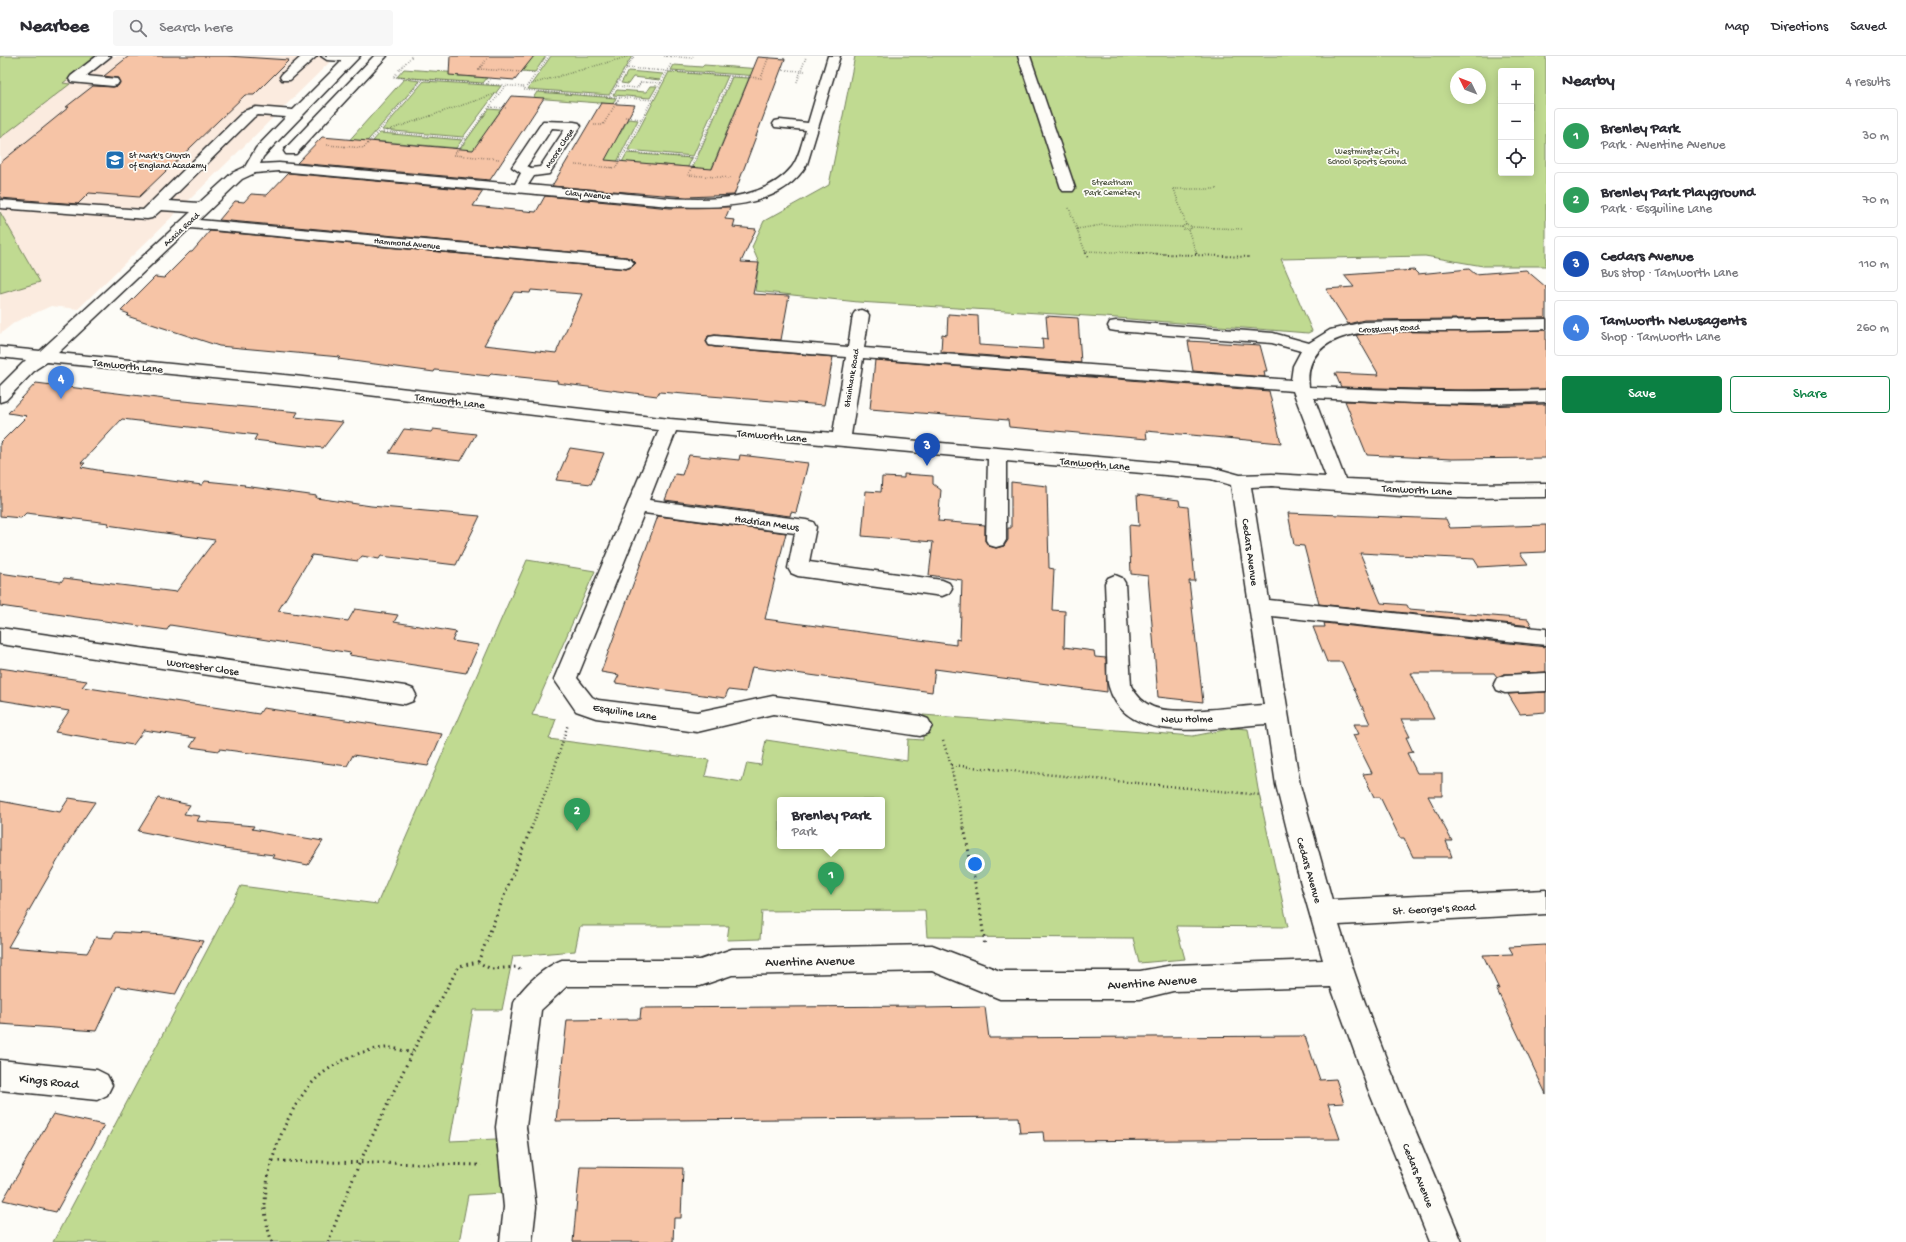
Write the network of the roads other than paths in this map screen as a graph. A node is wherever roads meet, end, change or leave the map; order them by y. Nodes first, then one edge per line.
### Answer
1 (105, 56) edge
2 (311, 56) edge
3 (327, 56) edge
4 (381, 56) edge
5 (834, 56) edge
6 (1024, 56) edge
7 (352, 57) edge
8 (286, 77) dead end
9 (112, 82) dead end
10 (297, 114) junction
11 (780, 124) dead end
12 (813, 127) junction
13 (291, 150) dead end
14 (252, 169) junction
15 (530, 172) dead end
16 (520, 188) junction
17 (1068, 188) road end
18 (0, 204) edge
19 (157, 205) junction
20 (204, 208) junction
21 (188, 223) junction
22 (626, 263) dead end
23 (861, 315) dead end
24 (1546, 324) edge
25 (1116, 326) dead end
26 (715, 341) dead end
27 (1312, 349) junction
28 (0, 352) edge
29 (855, 352) junction
30 (44, 356) junction
31 (1301, 389) junction
32 (0, 396) edge
33 (1546, 396) edge
34 (670, 425) junction
35 (841, 441) junction
36 (996, 454) junction
37 (1240, 481) junction
38 (1338, 484) junction
39 (1546, 490) edge
40 (637, 505) junction
41 (996, 540) dead end
42 (1115, 583) dead end
43 (942, 588) dead end
44 (1259, 608) junction
45 (0, 636) edge
46 (1546, 637) edge
47 (1546, 682) edge
48 (1505, 684) dead end
49 (405, 695) dead end
50 (1276, 714) junction
51 (920, 726) road end
52 (1546, 902) edge
53 (1322, 912) junction
54 (1340, 973) junction
55 (0, 1075) edge
56 (97, 1085) dead end
57 (516, 1242) edge
58 (1446, 1242) edge

1 - 9 street
2 - 8 street
3 - 7 street
4 - 13 street
5 - 12 street, Clay Avenue
6 - 17 street
7 - 10 street
10 - 14 street
10 - 19 street
11 - 12 street
12 - 16 street, Clay Avenue
14 - 16 street, Clay Avenue
14 - 20 street, Acacia Road
15 - 16 street, Moore Close
18 - 19 street
19 - 20 street
20 - 21 street, Acacia Road
21 - 22 street, Hammond Avenue
21 - 30 street, Acacia Road
23 - 29 street, Stainbank Road
24 - 27 street, Crossways Road
25 - 27 street
26 - 29 street
27 - 31 street, Crossways Road
28 - 30 street, Tamworth Lane
29 - 31 street
29 - 35 street, Stainbank Road
30 - 32 street, Acacia Road
30 - 34 street, Tamworth Lane
31 - 33 street
31 - 38 street, Crossways Road
34 - 35 street, Tamworth Lane
34 - 40 street, Esquiline Lane
35 - 36 street, Tamworth Lane
36 - 37 street, Tamworth Lane
36 - 41 street
37 - 38 street, Tamworth Lane
37 - 44 street, Cedars Avenue
38 - 39 street, Tamworth Lane
40 - 43 street, Hadrian Mews
40 - 51 street, Esquiline Lane
42 - 50 street, New Holme
44 - 46 street
44 - 50 street, Cedars Avenue
45 - 49 street, Worcester Close
47 - 48 street
50 - 53 street, Cedars Avenue
52 - 53 street, St. George's Road
53 - 54 street, Cedars Avenue
54 - 57 street, Aventine Avenue
54 - 58 street, Cedars Avenue
55 - 56 street, Kings Road

